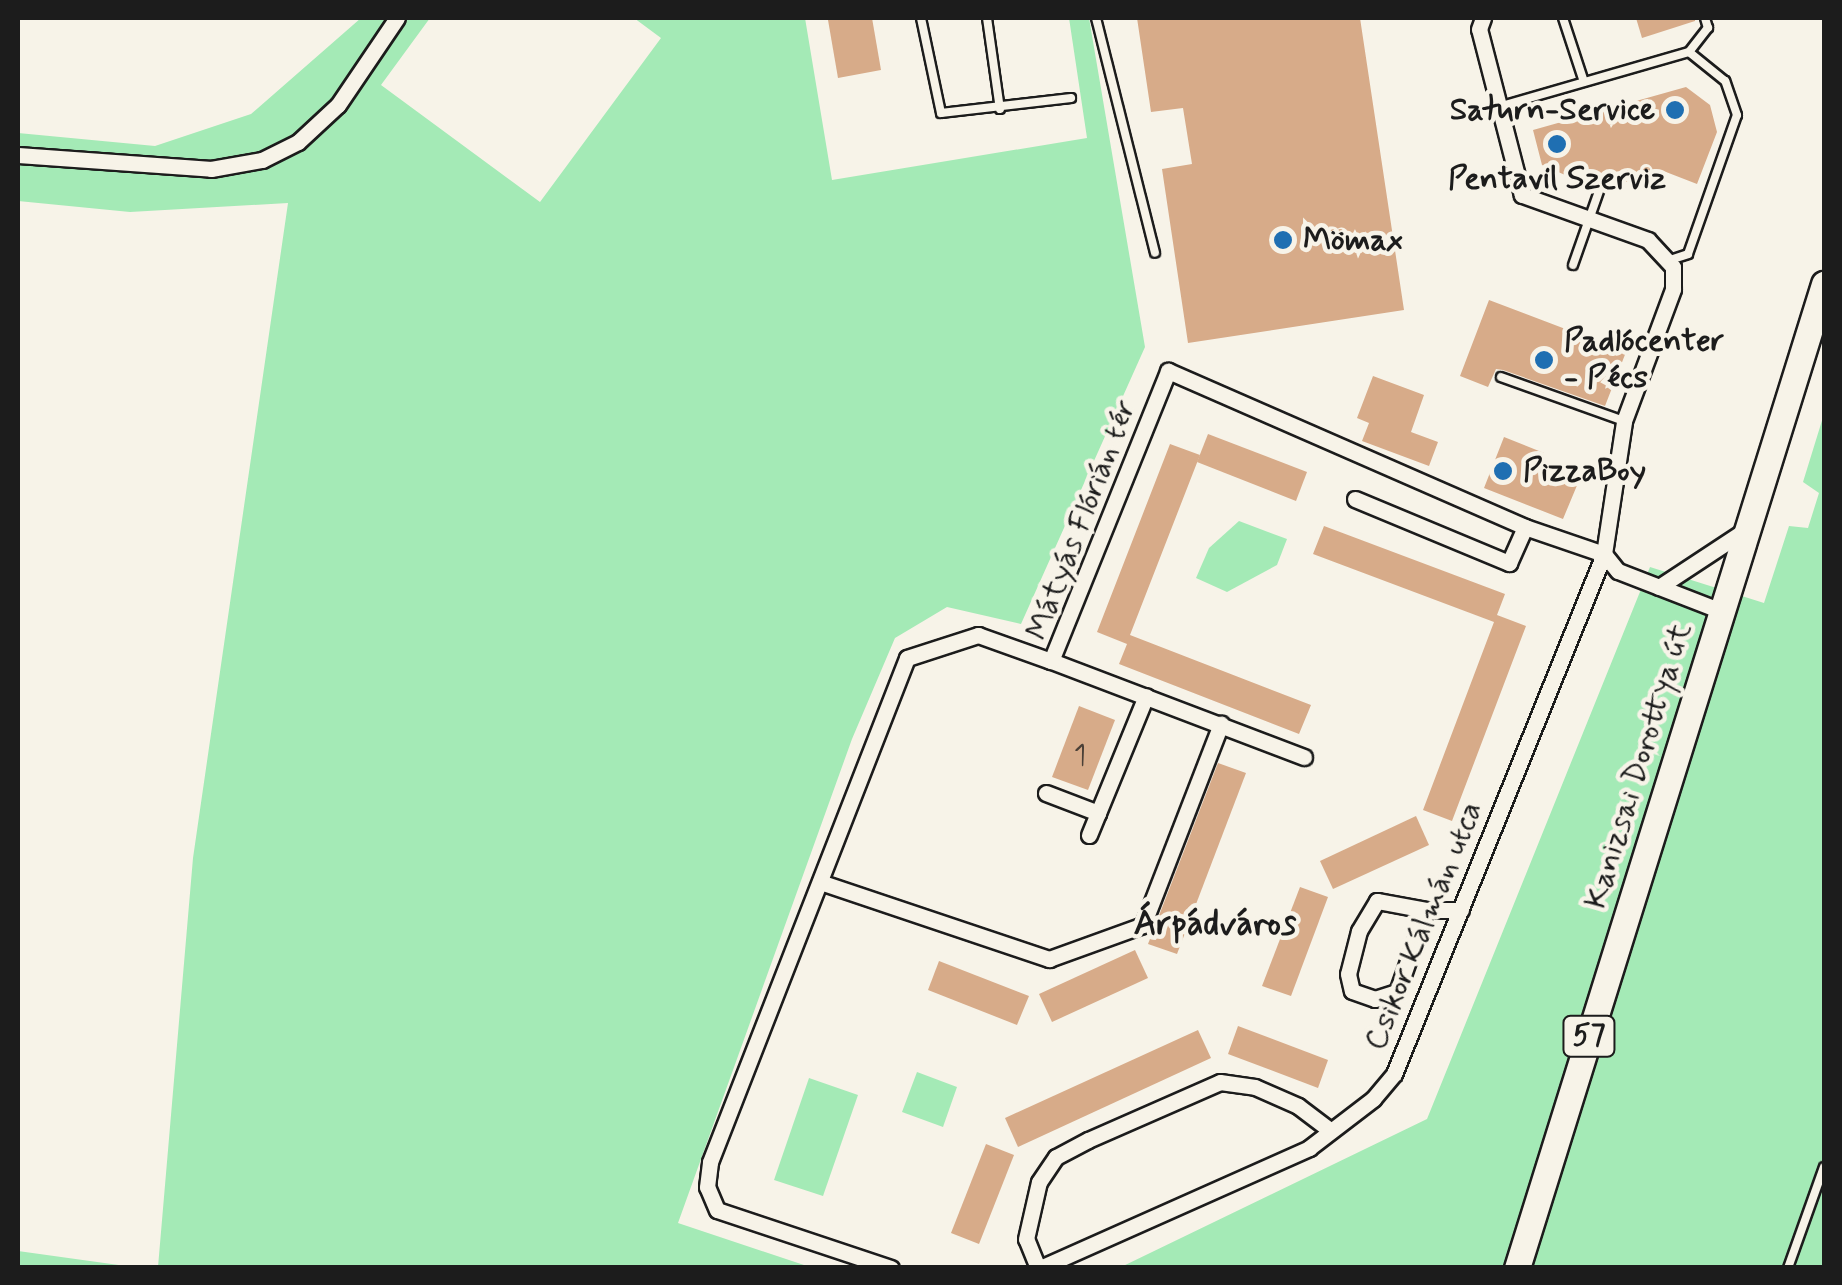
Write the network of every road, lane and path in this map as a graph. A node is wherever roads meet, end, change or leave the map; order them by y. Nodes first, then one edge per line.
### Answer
1 (397, 18) edge
2 (922, 18) edge
3 (987, 18) edge
4 (1096, 18) edge
5 (1483, 18) edge
6 (1562, 18) edge
7 (1706, 18) edge
8 (1689, 52) junction
9 (1584, 82) junction
10 (1072, 98) dead end
11 (1498, 107) junction
12 (1000, 108) junction
13 (18, 155) edge
14 (1603, 180) dead end
15 (1589, 219) junction
16 (1155, 254) dead end
17 (1670, 260) junction
18 (1573, 265) dead end
19 (1824, 284) edge
20 (1501, 377) dead end
21 (1624, 421) junction
22 (1355, 498) dead end
23 (1525, 527) junction
24 (1748, 529) junction
25 (1604, 554) junction
26 (1659, 588) junction
27 (1721, 612) junction
28 (1052, 661) junction
29 (1146, 696) junction
30 (1220, 724) junction
31 (1304, 757) dead end
32 (1046, 793) dead end
33 (1098, 814) junction
34 (1090, 835) dead end
35 (820, 882) junction
36 (1426, 910) junction
37 (1461, 910) junction
38 (1331, 1131) junction
39 (1824, 1166) edge
40 (1789, 1267) edge
41 (891, 1268) edge
42 (1039, 1268) edge
43 (1517, 1268) edge

1 - 13 street
2 - 12 lane
3 - 12 lane
4 - 16 lane
5 - 11 street
6 - 9 lane
7 - 8 lane
8 - 9 lane
8 - 17 lane
9 - 11 lane
10 - 12 lane
11 - 15 street
14 - 15 lane
15 - 17 street
15 - 18 lane
17 - 21 street, Csikor Kálmán utca
19 - 24 main road, Kanizsai Dorottya út / 57
20 - 21 lane
21 - 25 street, Csikor Kálmán utca
22 - 23 street
23 - 25 street
23 - 28 street, Mátyás Flórián tér
24 - 26 street
24 - 27 main road, Kanizsai Dorottya út / 57
25 - 26 street
25 - 37 street, Csikor Kálmán utca
26 - 27 street
27 - 43 main road, Kanizsai Dorottya út / 57
28 - 29 street, Mátyás Flórián tér
28 - 35 street
29 - 30 street, Mátyás Flórián tér
29 - 33 street
30 - 31 street, Mátyás Flórián tér
30 - 35 street
32 - 33 street
33 - 34 street
35 - 41 street
36 - 36 street
36 - 37 street
37 - 38 street, Csikor Kálmán utca
38 - 42 street, Csikor Kálmán utca
38 - 42 street
39 - 40 lane

